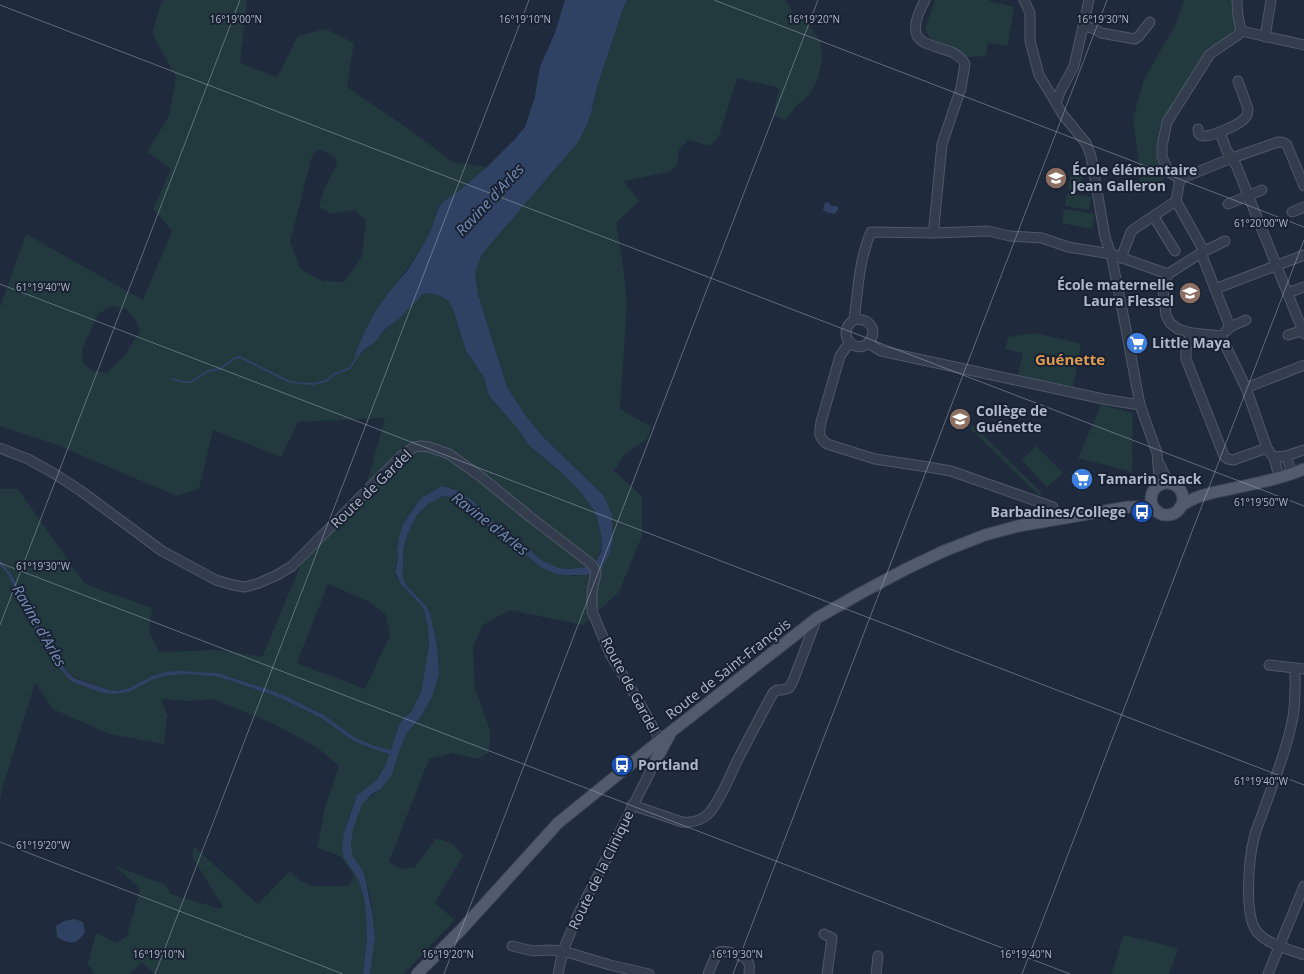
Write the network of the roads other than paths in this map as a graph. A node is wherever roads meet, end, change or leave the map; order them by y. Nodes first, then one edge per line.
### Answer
1 (925, 0) edge
2 (1024, 0) edge
3 (1089, 0) edge
4 (1237, 0) edge
5 (1271, 0) edge
6 (1150, 22) dead end
7 (1083, 26) junction
8 (1241, 31) junction
9 (1265, 37) junction
10 (1304, 45) edge
11 (1238, 81) dead end
12 (1056, 103) junction
13 (1198, 129) dead end
14 (1220, 132) junction
15 (1232, 158) junction
16 (1180, 179) junction
17 (1304, 186) edge
18 (1262, 190) dead end
19 (1248, 195) junction
20 (1176, 201) junction
21 (1228, 204) dead end
22 (1304, 207) edge
23 (1292, 212) dead end
24 (1154, 216) junction
25 (934, 233) junction
26 (1225, 241) dead end
27 (1175, 251) dead end
28 (1202, 252) junction
29 (1111, 254) junction
30 (1304, 254) edge
31 (1121, 258) junction
32 (1276, 265) junction
33 (1168, 274) junction
34 (1304, 287) edge
35 (1215, 289) junction
36 (1288, 293) junction
37 (854, 320) junction
38 (1246, 320) dead end
39 (1230, 327) junction
40 (1304, 331) edge
41 (1192, 333) junction
42 (1288, 335) dead end
43 (1221, 336) junction
44 (849, 342) junction
45 (868, 343) junction
46 (1304, 365) edge
47 (1246, 388) junction
48 (1140, 405) junction
49 (0, 448) edge
50 (1267, 448) junction
51 (1304, 450) edge
52 (1286, 456) junction
53 (1274, 457) junction
54 (1158, 461) junction
55 (1304, 469) edge
56 (1292, 473) junction
57 (1279, 477) junction
58 (1176, 488) junction
59 (1155, 490) junction
60 (1213, 492) junction
61 (1128, 507) junction
62 (1180, 508) junction
63 (1157, 512) junction
64 (1056, 519) junction
65 (817, 618) junction
66 (1269, 665) dead end
67 (1300, 668) edge
68 (672, 731) junction
69 (656, 744) junction
70 (638, 759) junction
71 (653, 764) junction
72 (632, 805) junction
73 (1304, 886) edge
74 (824, 934) dead end
75 (512, 946) dead end
76 (1280, 946) junction
77 (563, 951) junction
78 (1304, 955) edge
79 (878, 956) dead end
80 (417, 974) edge
81 (558, 974) edge
82 (649, 974) edge
83 (708, 974) edge
84 (749, 974) edge
85 (826, 974) edge
86 (876, 974) edge
87 (1268, 974) edge

1 - 25 street
2 - 12 street
3 - 7 street
4 - 8 street
5 - 9 street
6 - 7 street
7 - 12 street
8 - 9 street
8 - 16 street
9 - 10 street
11 - 14 street
12 - 29 street
13 - 14 street
14 - 15 street
15 - 16 street
15 - 17 street
15 - 19 street
16 - 20 street
18 - 19 street
19 - 21 street
19 - 32 street
20 - 24 street
20 - 28 street
22 - 23 street
24 - 27 street
24 - 31 street
25 - 29 street
25 - 37 street
26 - 28 street
28 - 33 street
28 - 35 street
29 - 31 street
29 - 48 street
30 - 32 street
31 - 33 street
32 - 35 street
32 - 36 street
33 - 41 street
34 - 36 street
35 - 39 street
36 - 40 street
37 - 44 street
37 - 45 street
38 - 39 street
39 - 43 street
40 - 42 street
41 - 43 street
41 - 50 street
43 - 47 street
44 - 45 street
44 - 64 street
45 - 48 street
46 - 47 street
47 - 50 street
48 - 54 street
49 - 69 street, Route de Gardel
50 - 53 street
51 - 52 street
52 - 53 street
52 - 56 street
53 - 57 street
54 - 58 street
54 - 59 street
55 - 56 main road
56 - 57 main road
57 - 60 main road
58 - 59 main road
58 - 60 main road
58 - 62 main road
59 - 61 main road, Route de Saint-François
59 - 63 main road
60 - 62 main road
61 - 63 main road, Route de Saint-François
61 - 64 main road, Route de Saint-François
62 - 63 main road
64 - 65 main road, Route de Saint-François
65 - 68 main road, Route de Saint-François
65 - 72 street
66 - 67 street
67 - 76 street
68 - 69 main road, Route de Saint-François
68 - 71 main road
69 - 70 main road, Route de Saint-François
69 - 71 street, Route de la Clinique
70 - 71 main road
70 - 80 main road, Route de Saint-François
71 - 72 street, Route de la Clinique
72 - 77 street, Route de la Clinique
73 - 76 street
74 - 85 street
75 - 77 street
76 - 78 street
76 - 87 street
77 - 81 street, Route de la Clinique
77 - 82 street
79 - 86 street
83 - 84 street

